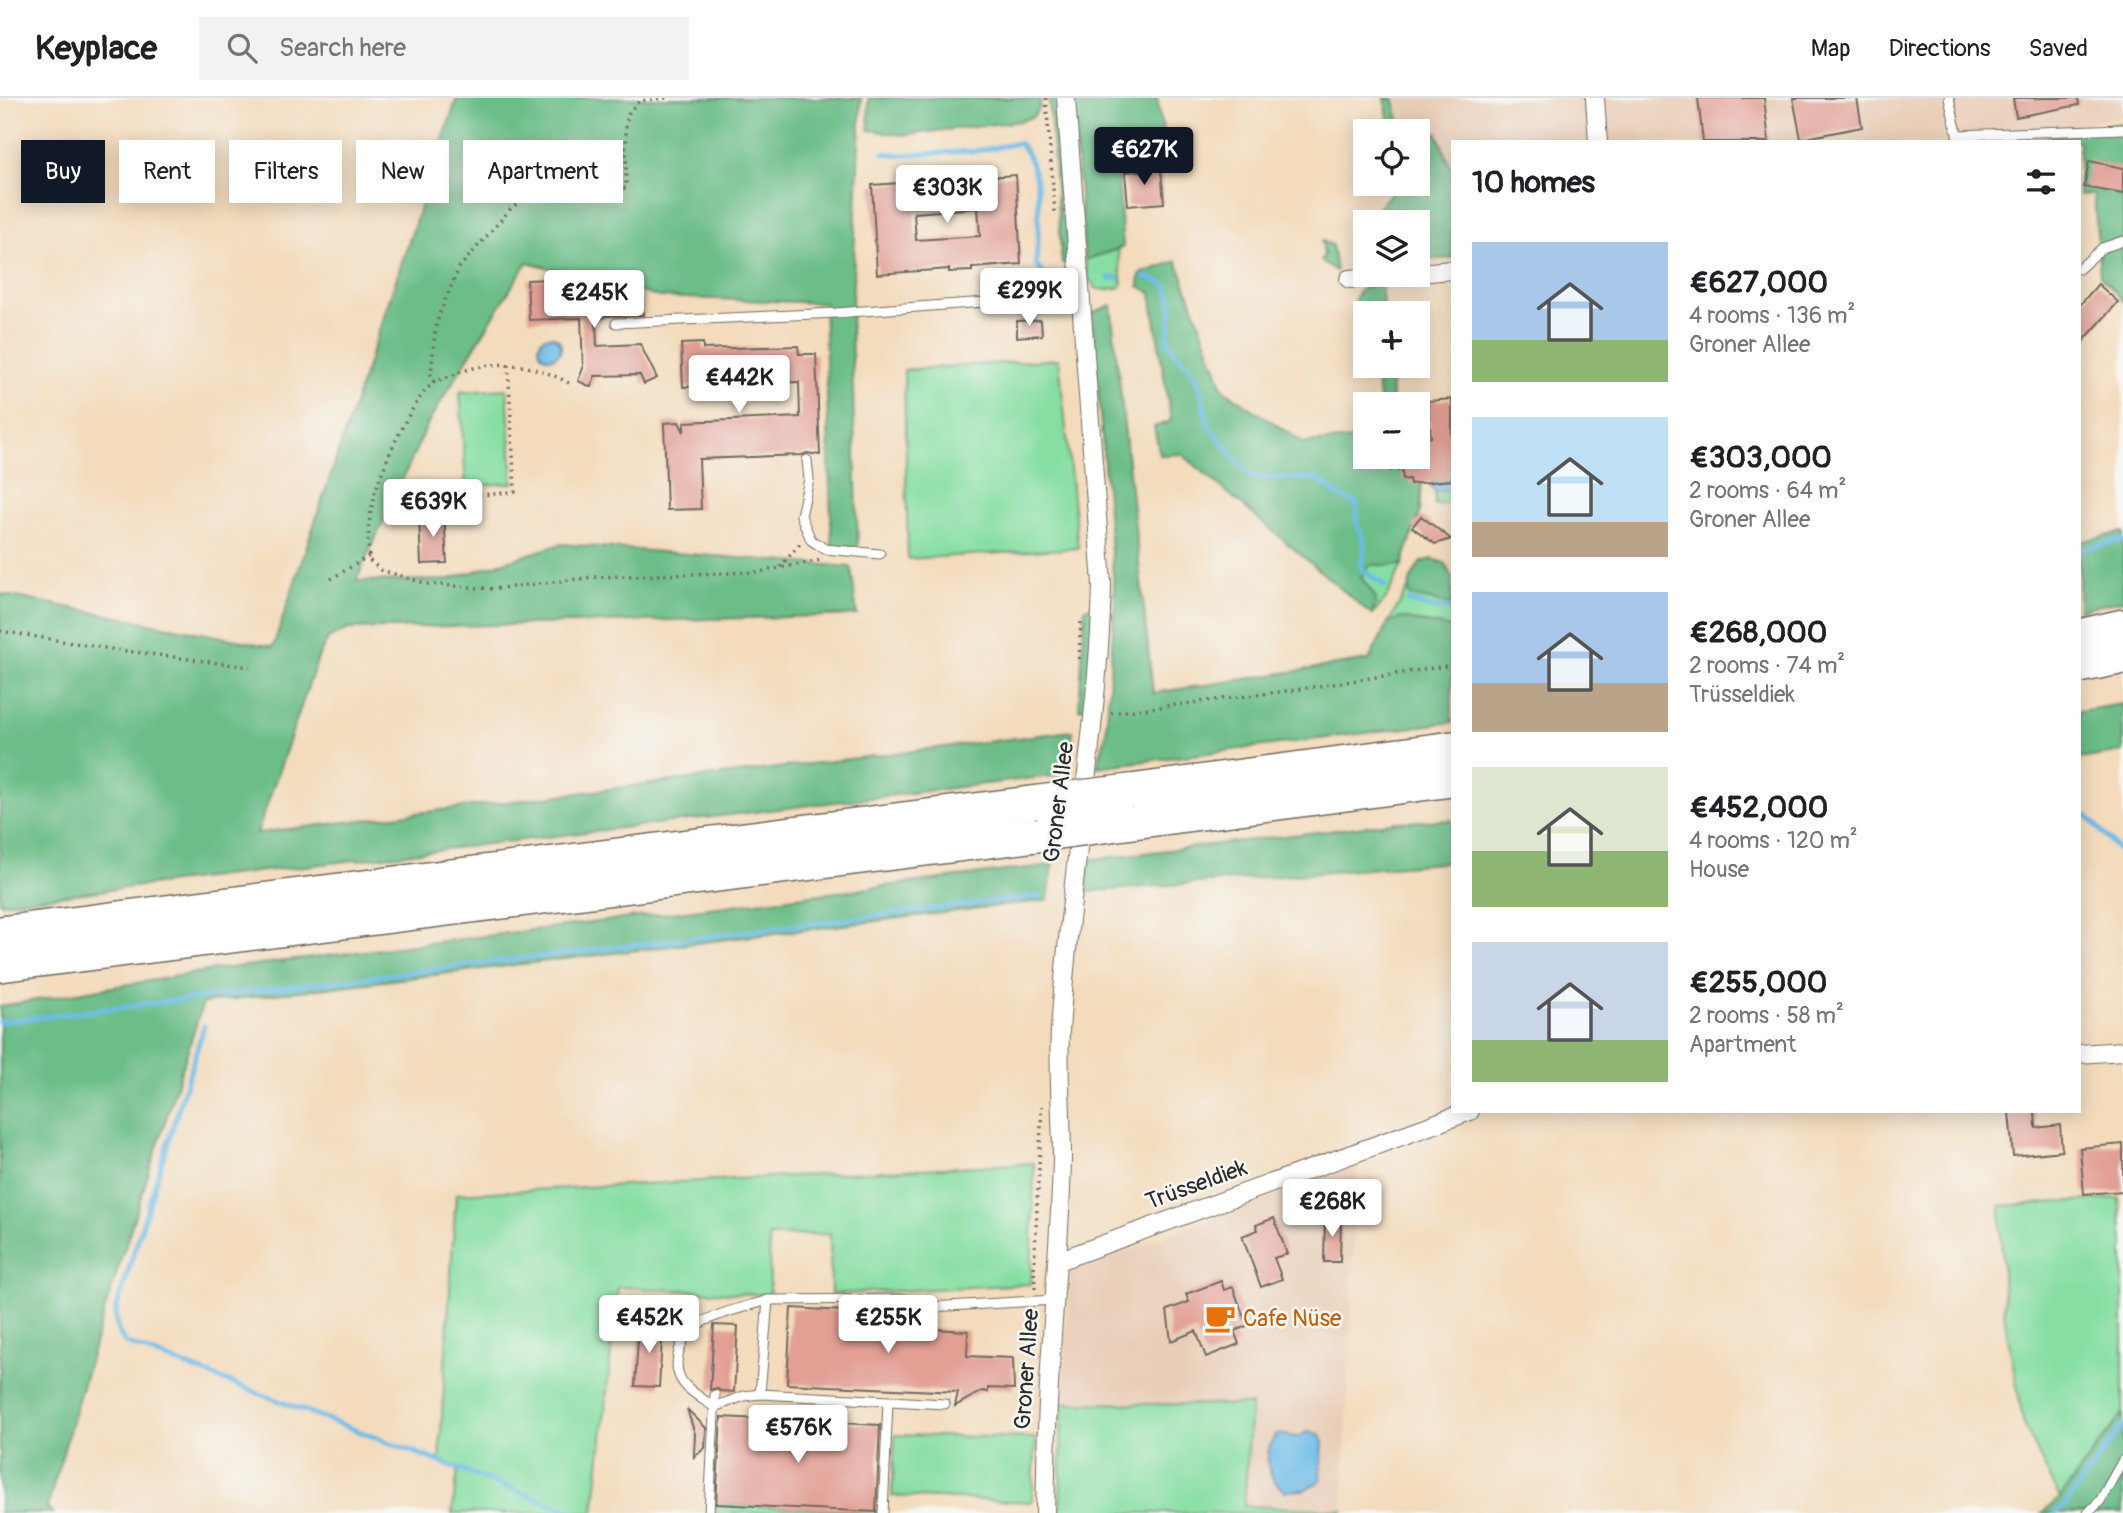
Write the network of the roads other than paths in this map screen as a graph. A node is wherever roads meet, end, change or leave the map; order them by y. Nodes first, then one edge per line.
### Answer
1 (1066, 98) edge
2 (1595, 98) edge
3 (1949, 98) edge
4 (2123, 129) edge
5 (1958, 138) edge
6 (1598, 140) edge
7 (2123, 241) edge
8 (2081, 267) edge
9 (1451, 270) edge
10 (1430, 272) edge
11 (1349, 279) dead end
12 (1353, 279) edge
13 (1080, 295) junction
14 (616, 323) dead end
15 (807, 460) dead end
16 (880, 554) dead end
17 (2123, 626) edge
18 (2081, 636) edge
19 (2123, 657) edge
20 (2081, 668) edge
21 (2081, 668) edge
22 (2123, 671) edge
23 (1451, 748) edge
24 (1451, 780) edge
25 (1128, 807) junction
26 (0, 933) edge
27 (0, 965) edge
28 (2123, 1051) edge
29 (2081, 1054) edge
30 (1465, 1113) edge
31 (1058, 1261) junction
32 (768, 1300) junction
33 (1055, 1300) junction
34 (760, 1394) junction
35 (715, 1395) dead end
36 (888, 1402) junction
37 (945, 1404) dead end
38 (715, 1407) junction
39 (2123, 1460) edge
40 (709, 1513) edge
41 (883, 1513) edge
42 (1045, 1513) edge
43 (2088, 1513) edge

1 - 13 street, Groner Allee
2 - 6 street
3 - 5 lane
4 - 5 lane
7 - 8 lane
9 - 10 street
11 - 12 street
13 - 14 lane
13 - 31 street, Groner Allee
15 - 16 lane
17 - 18 highway
19 - 20 highway
21 - 22 highway
23 - 25 highway
24 - 25 highway
25 - 26 highway, bridge
25 - 27 highway, bridge
28 - 29 street
30 - 31 street, Trüsseldiek
31 - 33 street, Groner Allee
32 - 33 lane
32 - 34 lane
32 - 38 lane
33 - 42 street, Groner Allee
34 - 36 lane
34 - 38 lane
35 - 38 lane
36 - 37 lane
36 - 41 lane
38 - 40 lane
39 - 43 lane

